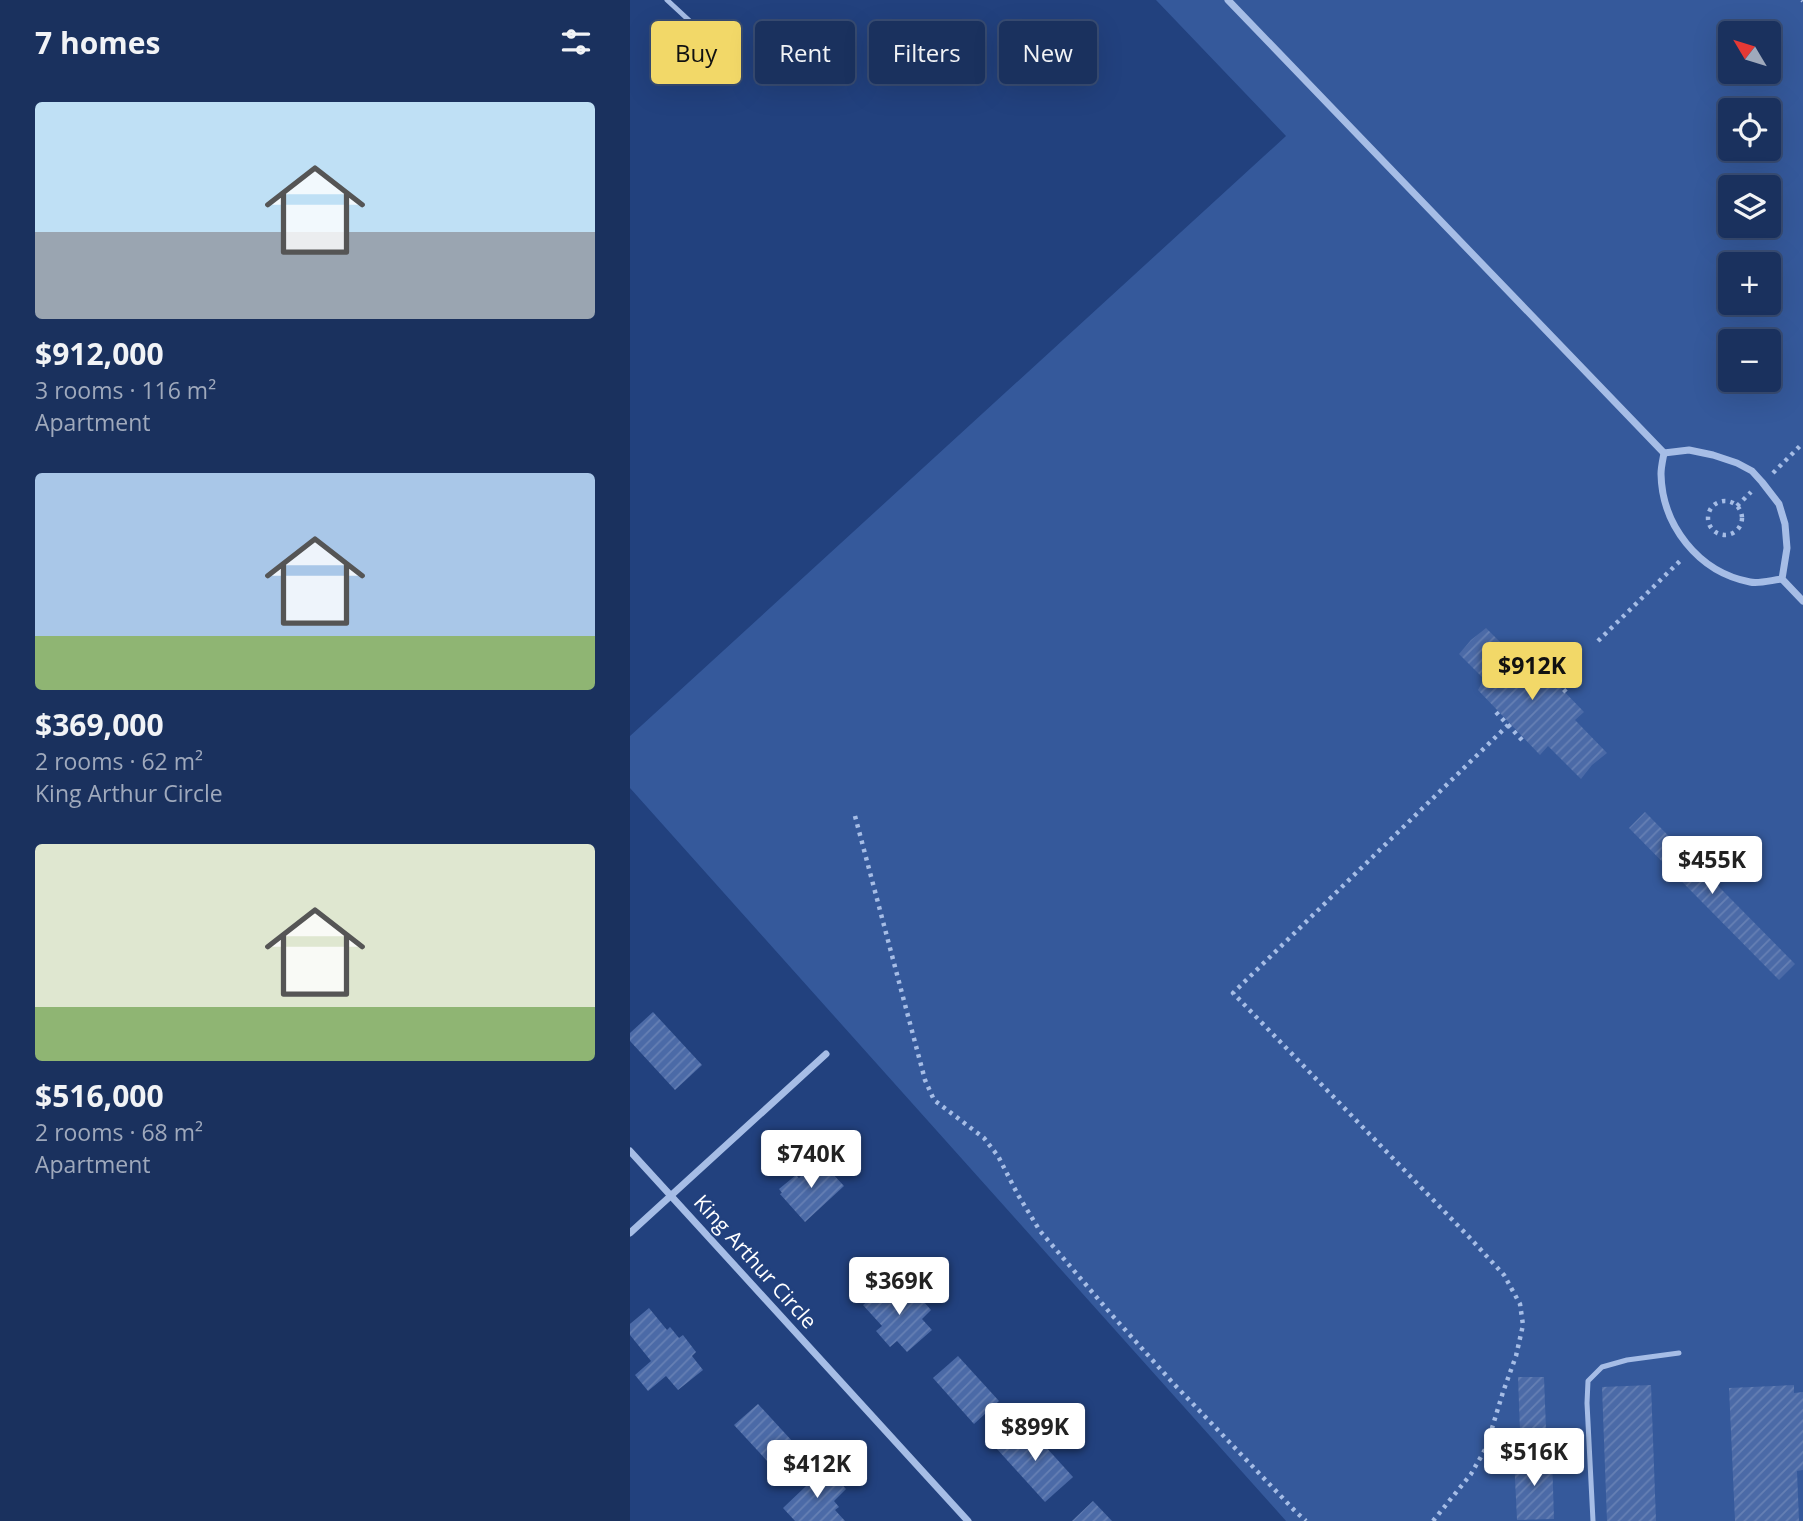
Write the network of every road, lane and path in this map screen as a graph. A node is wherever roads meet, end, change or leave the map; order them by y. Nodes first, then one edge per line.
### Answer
1 (667, 0) edge
2 (1228, 0) edge
3 (690, 21) edge
4 (1803, 443) edge
5 (1664, 453) junction
6 (1769, 476) dead end
7 (1756, 488) dead end
8 (1737, 506) junction
9 (1685, 556) dead end
10 (1782, 579) junction
11 (1803, 601) edge
12 (1598, 641) dead end
13 (1577, 660) dead end
14 (1540, 665) dead end
15 (1555, 681) junction
16 (1569, 695) dead end
17 (1493, 709) dead end
18 (1508, 725) junction
19 (1522, 740) dead end
20 (855, 816) dead end
21 (826, 1054) dead end
22 (630, 1151) edge
23 (671, 1196) junction
24 (630, 1233) edge
25 (1679, 1353) dead end
26 (968, 1521) edge
27 (1306, 1521) edge
28 (1433, 1521) edge
29 (1593, 1521) edge

1 - 3 lane
2 - 5 street
4 - 6 path
5 - 10 street
5 - 10 street
7 - 8 path
8 - 8 path
9 - 12 path
10 - 11 street
13 - 15 path
14 - 15 path
15 - 16 path
17 - 18 path
18 - 19 path
18 - 28 path
20 - 27 path
21 - 23 street
22 - 23 street, King Arthur Circle
23 - 24 street
23 - 26 street, King Arthur Circle
25 - 29 lane

